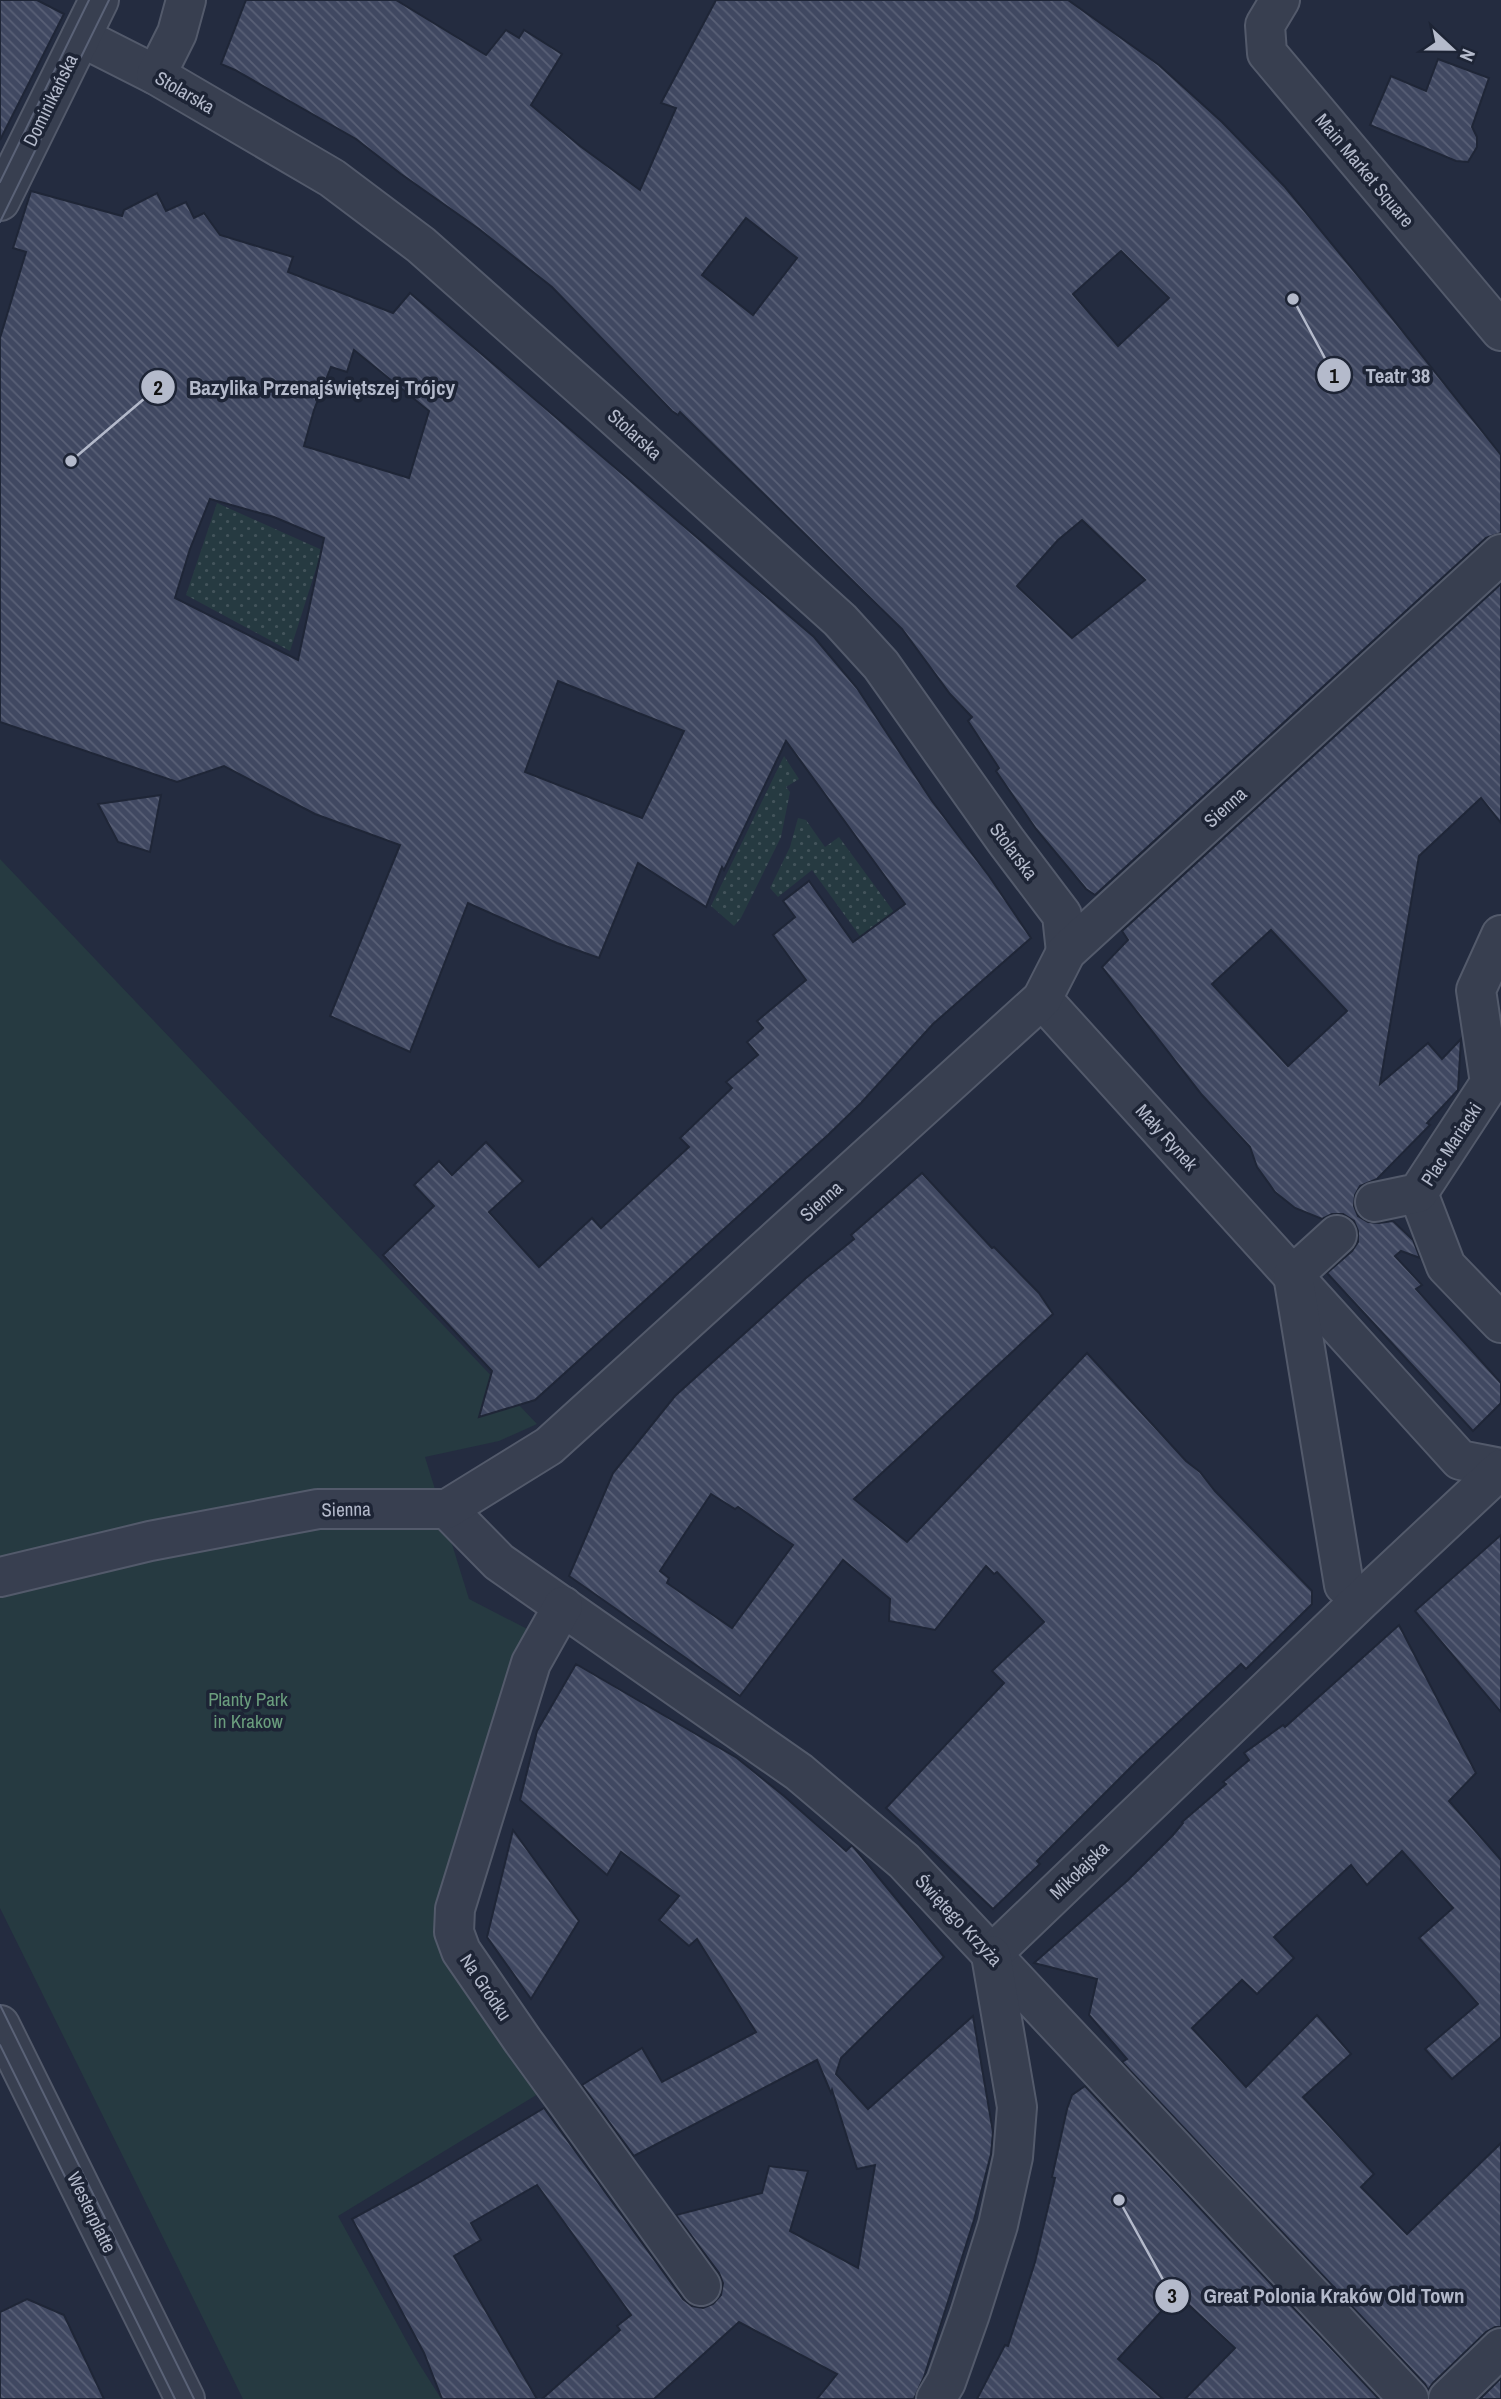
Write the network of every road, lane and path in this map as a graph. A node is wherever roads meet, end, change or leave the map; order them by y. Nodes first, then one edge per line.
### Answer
1 (99, 0) edge
2 (186, 0) edge
3 (1280, 0) edge
4 (81, 37) junction
5 (156, 75) junction
6 (0, 201) edge
7 (1501, 331) edge
8 (1501, 554) edge
9 (1501, 935) edge
10 (1066, 952) junction
11 (1042, 999) junction
12 (1418, 1193) junction
13 (1375, 1202) dead end
14 (1337, 1235) dead end
15 (1293, 1275) junction
16 (1501, 1323) edge
17 (1501, 1469) edge
18 (447, 1509) junction
19 (0, 1577) edge
20 (1345, 1585) dead end
21 (564, 1606) junction
22 (990, 1955) junction
23 (0, 2025) edge
24 (701, 2286) dead end
25 (1501, 2348) edge
26 (185, 2399) edge
27 (936, 2399) edge
28 (1409, 2399) edge
29 (1448, 2399) edge

1 - 4 street, Dominikańska
2 - 5 street
3 - 7 street, Main Market Square
4 - 5 street, Stolarska
4 - 6 street, Dominikańska
5 - 10 street, Stolarska
8 - 10 street, Sienna
9 - 12 street, Plac Mariacki
10 - 11 street, Sienna
11 - 15 street, Mały Rynek
11 - 18 street, Sienna
12 - 13 street, Plac Mariacki
12 - 16 street, Plac Mariacki
14 - 15 street
15 - 17 street, Mały Rynek
15 - 20 street
17 - 22 street, Mikołajska
18 - 19 street, Sienna
18 - 21 street, Świętego Krzyża
21 - 22 street, Świętego Krzyża
21 - 24 street, Na Gródku
22 - 27 street
22 - 28 street, Świętego Krzyża
23 - 26 street, Westerplatte
25 - 29 street

